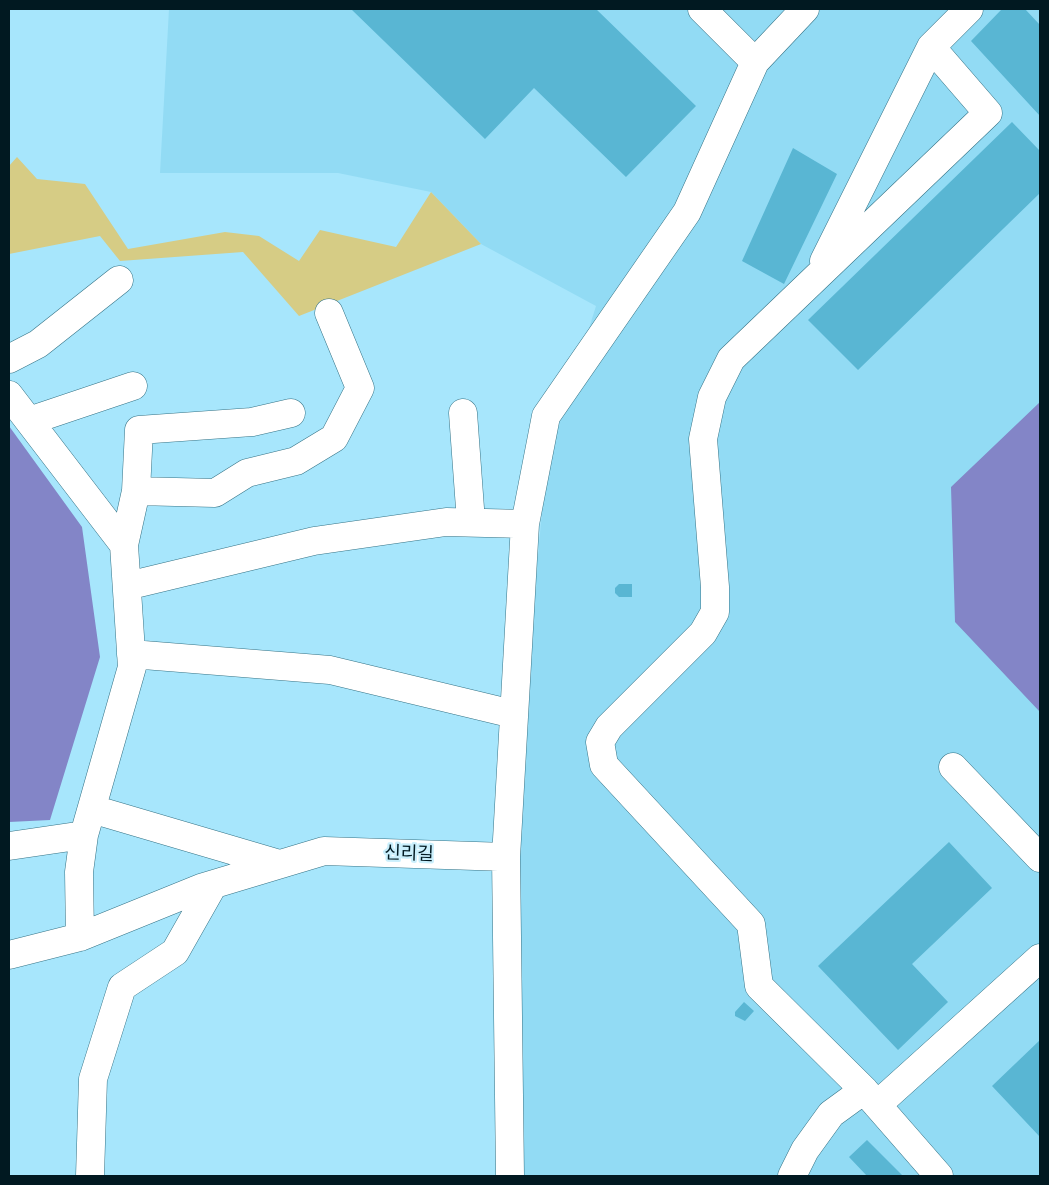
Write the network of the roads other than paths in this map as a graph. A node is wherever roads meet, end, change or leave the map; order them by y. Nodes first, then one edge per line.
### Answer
1 (702, 9) edge
2 (805, 9) edge
3 (969, 9) edge
4 (931, 47) junction
5 (755, 62) junction
6 (816, 278) junction
7 (119, 280) dead end
8 (329, 313) dead end
9 (9, 359) edge
10 (133, 386) dead end
11 (9, 395) edge
12 (291, 413) dead end
13 (463, 413) dead end
14 (29, 421) junction
15 (136, 491) junction
16 (470, 522) junction
17 (525, 524) junction
18 (124, 545) junction
19 (127, 586) junction
20 (131, 654) junction
21 (513, 714) junction
22 (953, 767) dead end
23 (92, 809) junction
24 (84, 835) junction
25 (9, 846) edge
26 (506, 857) junction
27 (1040, 858) edge
28 (279, 864) junction
29 (213, 885) junction
30 (80, 937) junction
31 (9, 955) edge
32 (1040, 958) edge
33 (871, 1098) junction
34 (90, 1176) edge
35 (510, 1176) edge
36 (792, 1176) edge
37 (939, 1176) edge

1 - 5 street
2 - 5 street
3 - 4 street
4 - 6 street
4 - 6 street
5 - 17 street
6 - 33 street
7 - 9 street
8 - 15 street
10 - 14 street
11 - 14 street
12 - 15 street
13 - 16 street
14 - 18 street
15 - 18 street
16 - 17 street
16 - 19 street
17 - 21 street
18 - 19 street
19 - 20 street
20 - 21 street
20 - 23 street
21 - 26 street
22 - 27 street
23 - 24 street
23 - 28 street
24 - 25 street
24 - 30 street
26 - 28 street, 신리길
26 - 35 street
28 - 29 street, 신리길
29 - 30 street, 신리길
29 - 34 street
30 - 31 street, 신리길
32 - 33 street
33 - 36 street
33 - 37 street

